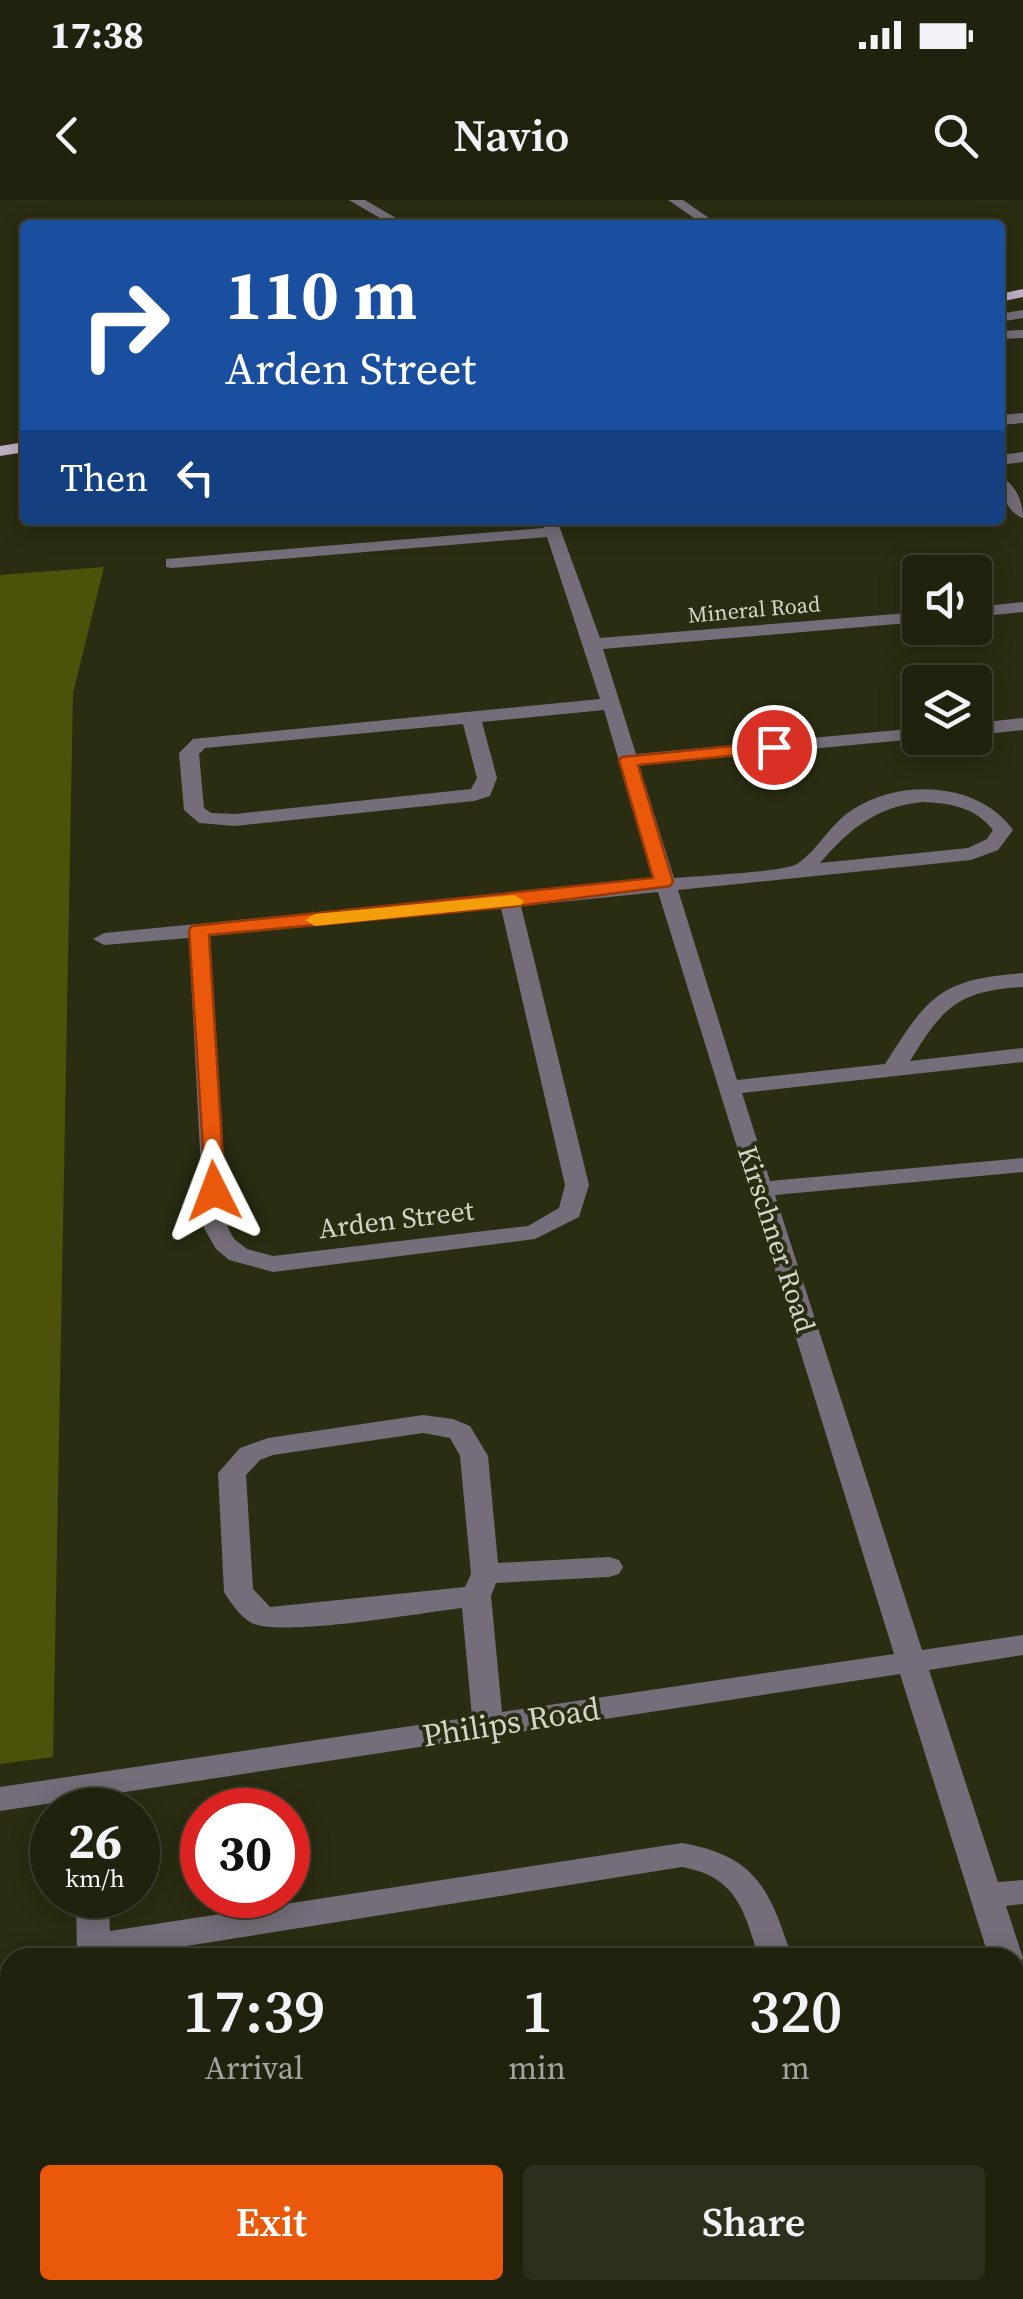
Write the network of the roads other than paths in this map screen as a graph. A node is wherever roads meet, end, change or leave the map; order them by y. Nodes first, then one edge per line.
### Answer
1 (355, 200) edge
2 (674, 200) edge
3 (393, 220) edge
4 (705, 220) edge
5 (1005, 489) edge
6 (1023, 513) edge
7 (551, 526) edge
8 (172, 563) dead end
9 (1023, 608) edge
10 (992, 611) edge
11 (902, 618) edge
12 (593, 644) junction
13 (608, 704) junction
14 (471, 718) junction
15 (1023, 724) edge
16 (992, 727) edge
17 (902, 736) edge
18 (628, 760) junction
19 (800, 871) junction
20 (664, 882) junction
21 (510, 902) junction
22 (199, 930) junction
23 (104, 939) dead end
24 (1023, 980) edge
25 (1023, 1055) edge
26 (892, 1071) junction
27 (728, 1088) junction
28 (1023, 1165) edge
29 (760, 1189) junction
30 (609, 1566) dead end
31 (480, 1585) junction
32 (1023, 1646) edge
33 (914, 1662) junction
34 (488, 1725) junction
35 (144, 1788) edge
36 (30, 1799) edge
37 (0, 1800) edge
38 (1023, 1892) edge
39 (987, 1896) junction
40 (93, 1918) edge
41 (94, 1948) edge
42 (118, 1948) edge
43 (773, 1948) edge
44 (1003, 1948) edge

1 - 3 street
2 - 4 street
5 - 6 street
7 - 8 street
7 - 12 street, Kirschner Road
9 - 10 street
11 - 12 street, Mineral Road
12 - 13 street, Kirschner Road
13 - 14 street
13 - 18 street, Kirschner Road
14 - 14 street
15 - 16 street
17 - 18 street
18 - 20 street, Kirschner Road
19 - 19 street
19 - 20 street
20 - 21 street
20 - 27 street, Kirschner Road
21 - 22 street
21 - 22 street, Arden Street
22 - 23 street
24 - 26 street
25 - 26 street
26 - 27 street
27 - 29 street, Kirschner Road
28 - 29 street
29 - 33 street, Kirschner Road
30 - 31 street
31 - 31 street
31 - 34 street
32 - 33 street, Philips Road
33 - 34 street, Philips Road
33 - 39 street, Kirschner Road
34 - 35 street, Philips Road
36 - 37 street, Philips Road
38 - 39 street
39 - 44 street, Kirschner Road
40 - 41 street
42 - 43 street

